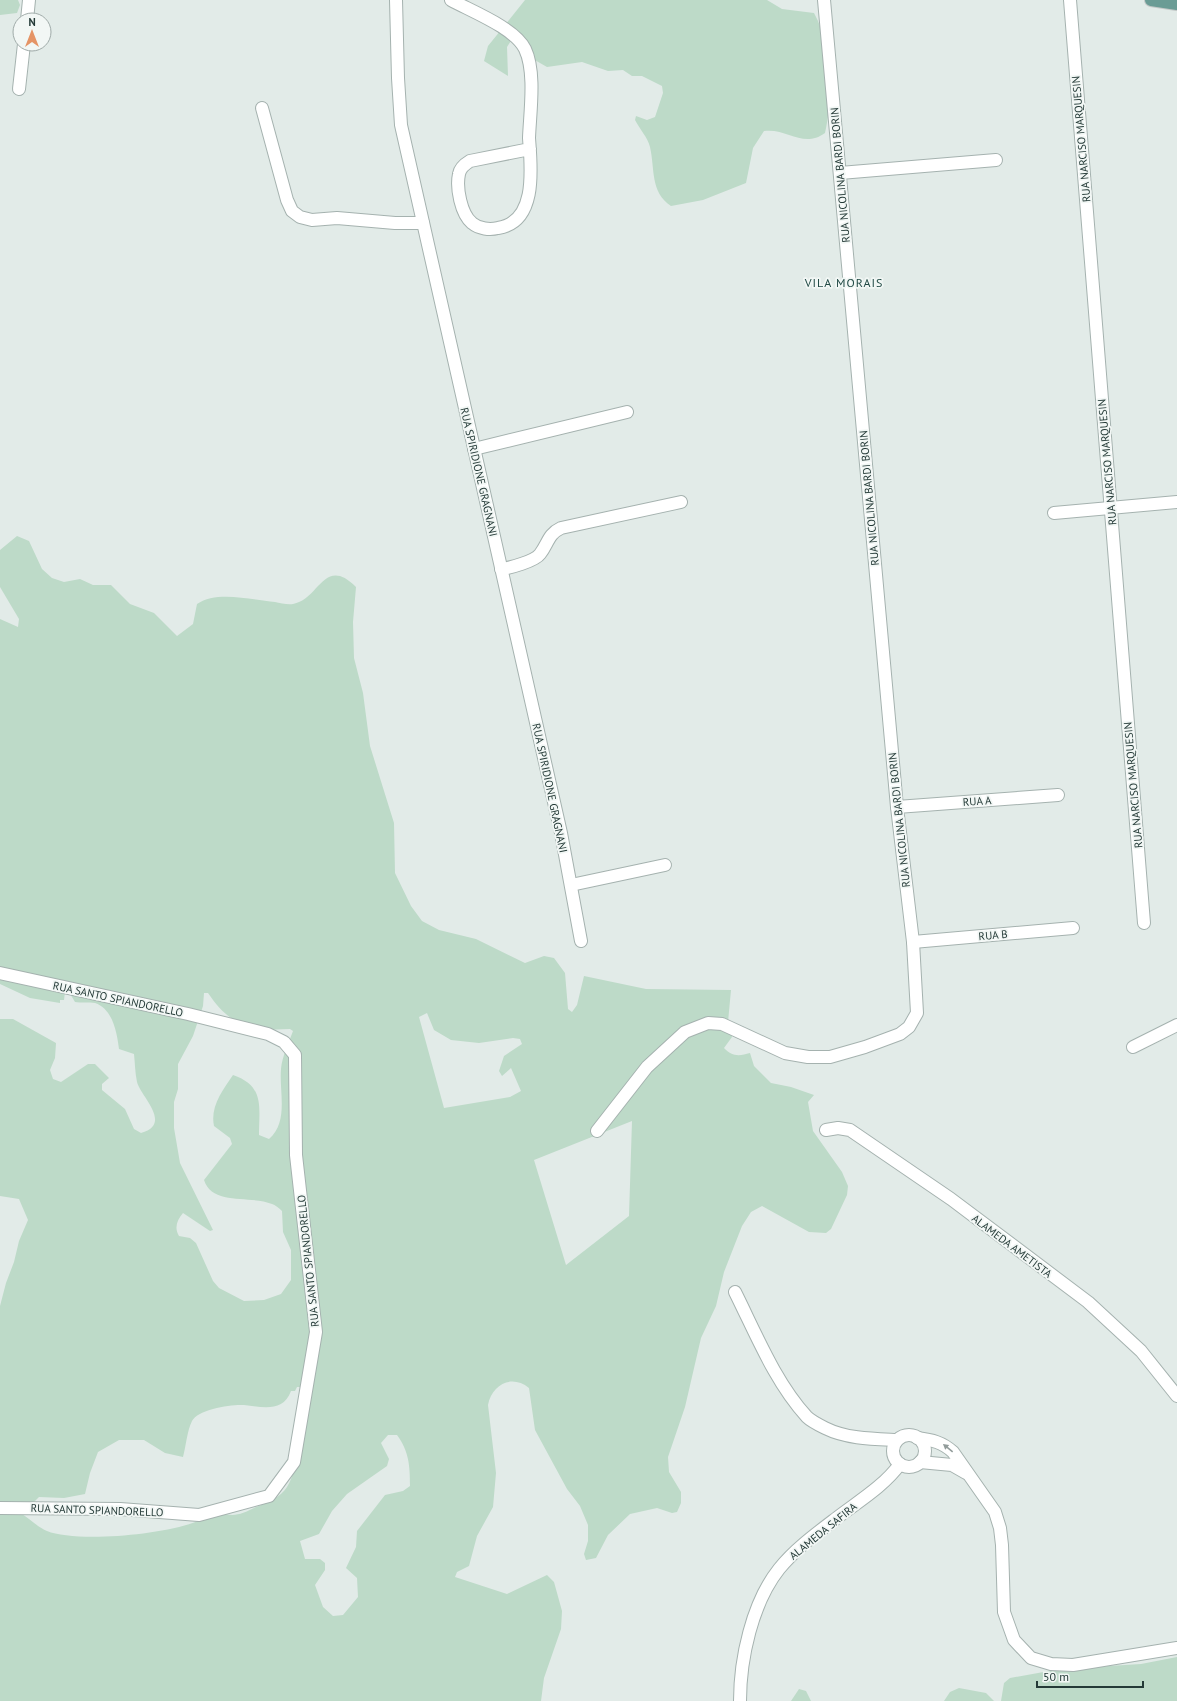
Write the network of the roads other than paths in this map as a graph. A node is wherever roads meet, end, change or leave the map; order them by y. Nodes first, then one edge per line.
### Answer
1 (29, 0) edge
2 (396, 0) edge
3 (451, 0) edge
4 (824, 0) edge
5 (1070, 0) edge
6 (1151, 0) edge
7 (1177, 4) edge
8 (28, 12) edge
9 (23, 52) edge
10 (19, 89) dead end
11 (262, 108) dead end
12 (530, 149) junction
13 (996, 160) dead end
14 (840, 173) junction
15 (423, 223) junction
16 (627, 412) dead end
17 (474, 450) junction
18 (681, 502) dead end
19 (1177, 502) edge
20 (1111, 508) junction
21 (1054, 513) dead end
22 (501, 569) junction
23 (1058, 795) dead end
24 (897, 807) junction
25 (665, 865) dead end
26 (571, 884) junction
27 (1144, 923) dead end
28 (1073, 928) dead end
29 (581, 941) dead end
30 (913, 942) junction
31 (0, 973) edge
32 (1177, 1025) edge
33 (1133, 1047) dead end
34 (826, 1130) dead end
35 (596, 1131) dead end
36 (736, 1292) dead end
37 (1177, 1396) edge
38 (918, 1438) junction
39 (897, 1440) junction
40 (920, 1462) junction
41 (900, 1464) junction
42 (967, 1473) junction
43 (0, 1508) edge
44 (1177, 1648) edge
45 (740, 1701) edge

1 - 8 street
2 - 15 street, RUA SPIRIDIONE GRAGNANI
3 - 12 street
4 - 14 street, RUA NICOLINA BARDI BORIN
5 - 20 street, RUA NARCISO MARQUESIN
6 - 7 main road
9 - 10 street
11 - 15 street
12 - 12 street
13 - 14 street
14 - 24 street, RUA NICOLINA BARDI BORIN
15 - 17 street, RUA SPIRIDIONE GRAGNANI
16 - 17 street
17 - 22 street, RUA SPIRIDIONE GRAGNANI
18 - 22 street
19 - 20 street
20 - 21 street
20 - 27 street, RUA NARCISO MARQUESIN
22 - 26 street, RUA SPIRIDIONE GRAGNANI
23 - 24 street, RUA A
24 - 30 street, RUA NICOLINA BARDI BORIN
25 - 26 street
26 - 29 street, RUA SPIRIDIONE GRAGNANI
28 - 30 street, RUA B
30 - 35 street, RUA NICOLINA BARDI BORIN
31 - 43 street, RUA SANTO SPIANDORELLO
32 - 33 street
34 - 37 street, ALAMEDA AMETISTA
36 - 39 street
38 - 39 street
38 - 40 street
42 -> 38 street
39 - 41 street
40 - 41 street
40 - 42 street
41 - 45 street, ALAMEDA SAFIRA
42 - 44 street

